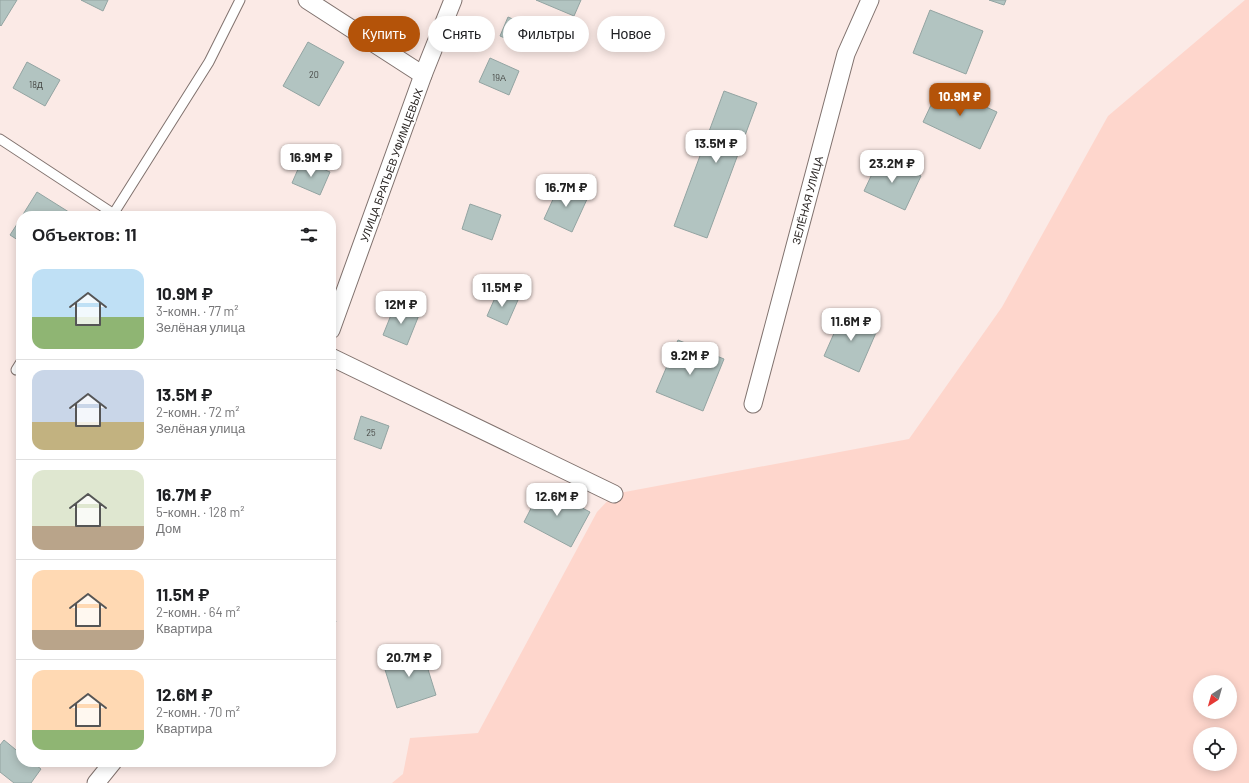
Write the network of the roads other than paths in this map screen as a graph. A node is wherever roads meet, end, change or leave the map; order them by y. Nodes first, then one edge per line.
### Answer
1 (240, 0) edge
2 (307, 0) edge
3 (453, 0) edge
4 (870, 0) edge
5 (423, 75) junction
6 (0, 139) edge
7 (107, 211) edge
8 (116, 211) edge
9 (336, 316) edge
10 (336, 359) edge
11 (753, 404) dead end
12 (614, 494) dead end
13 (109, 767) edge
14 (96, 783) edge

1 - 8 lane
2 - 5 street
3 - 5 street, УЛИЦА БРАТЬЕВ УФИМЦЕВЫХ
4 - 11 street, ЗЕЛЁНАЯ УЛИЦА
5 - 9 street, УЛИЦА БРАТЬЕВ УФИМЦЕВЫХ
6 - 7 lane
10 - 12 street
13 - 14 street

